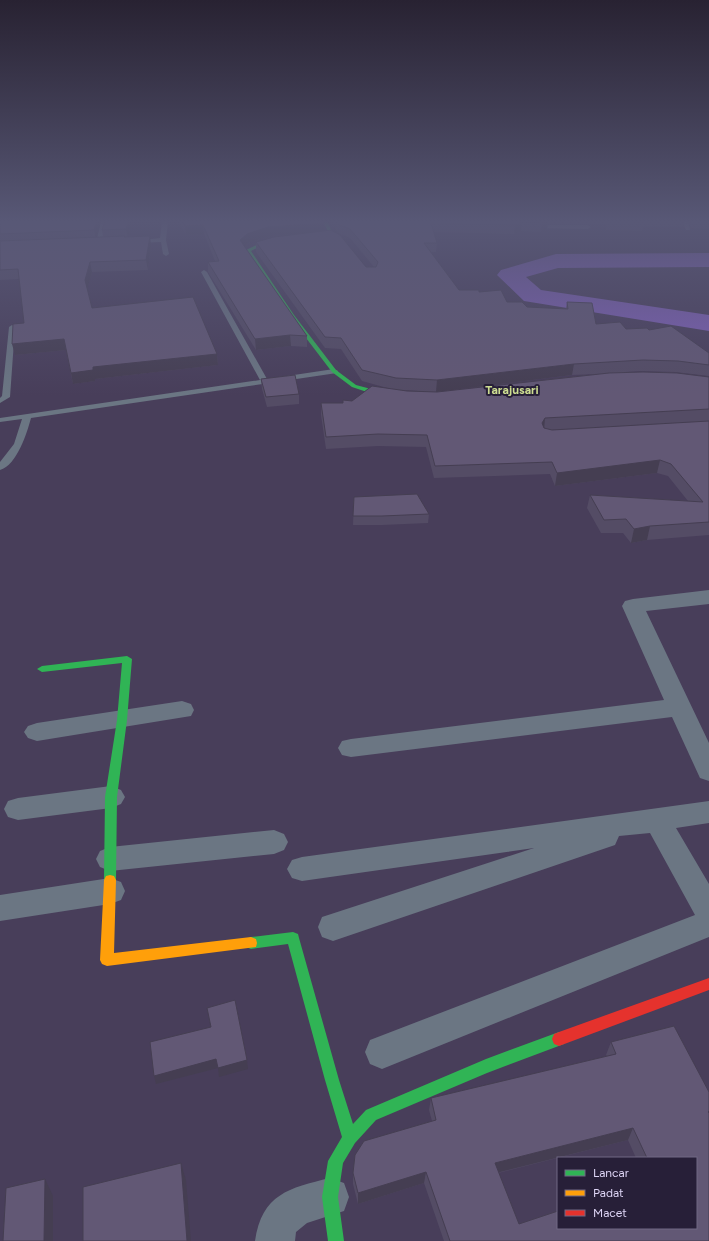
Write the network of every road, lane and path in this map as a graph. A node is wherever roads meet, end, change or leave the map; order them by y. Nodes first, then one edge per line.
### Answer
1 (208, 279) edge
2 (267, 279) edge
3 (12, 327) edge
4 (334, 371) junction
5 (265, 381) junction
6 (401, 395) edge
7 (0, 401) edge
8 (27, 416) junction
9 (0, 420) edge
10 (0, 467) edge
11 (709, 597) edge
12 (42, 669) dead end
13 (680, 707) junction
14 (182, 710) dead end
15 (122, 720) junction
16 (37, 732) dead end
17 (351, 748) dead end
18 (709, 770) edge
19 (111, 796) junction
20 (18, 809) dead end
21 (709, 812) edge
22 (657, 820) junction
23 (274, 842) dead end
24 (110, 859) junction
25 (302, 869) dead end
26 (110, 891) junction
27 (1, 908) dead end
28 (709, 912) edge
29 (709, 923) edge
30 (333, 927) dead end
31 (709, 984) edge
32 (382, 1052) dead end
33 (350, 1138) junction
34 (330, 1197) junction
35 (275, 1241) edge
36 (336, 1241) edge

1 - 5 lane
2 - 4 street
3 - 7 lane
4 - 5 lane
4 - 6 street
5 - 8 lane
8 - 9 lane
8 - 10 lane
11 - 13 street
12 - 15 street
13 - 17 street
13 - 18 street
14 - 15 street
15 - 16 street
15 - 19 street
19 - 20 street
19 - 24 street
21 - 22 street
22 - 25 street
22 - 28 street
22 - 30 street
23 - 24 street
24 - 26 street
26 - 27 street
26 - 33 street
29 - 32 street
31 - 33 street
33 - 34 street
34 - 35 street
34 - 36 street

